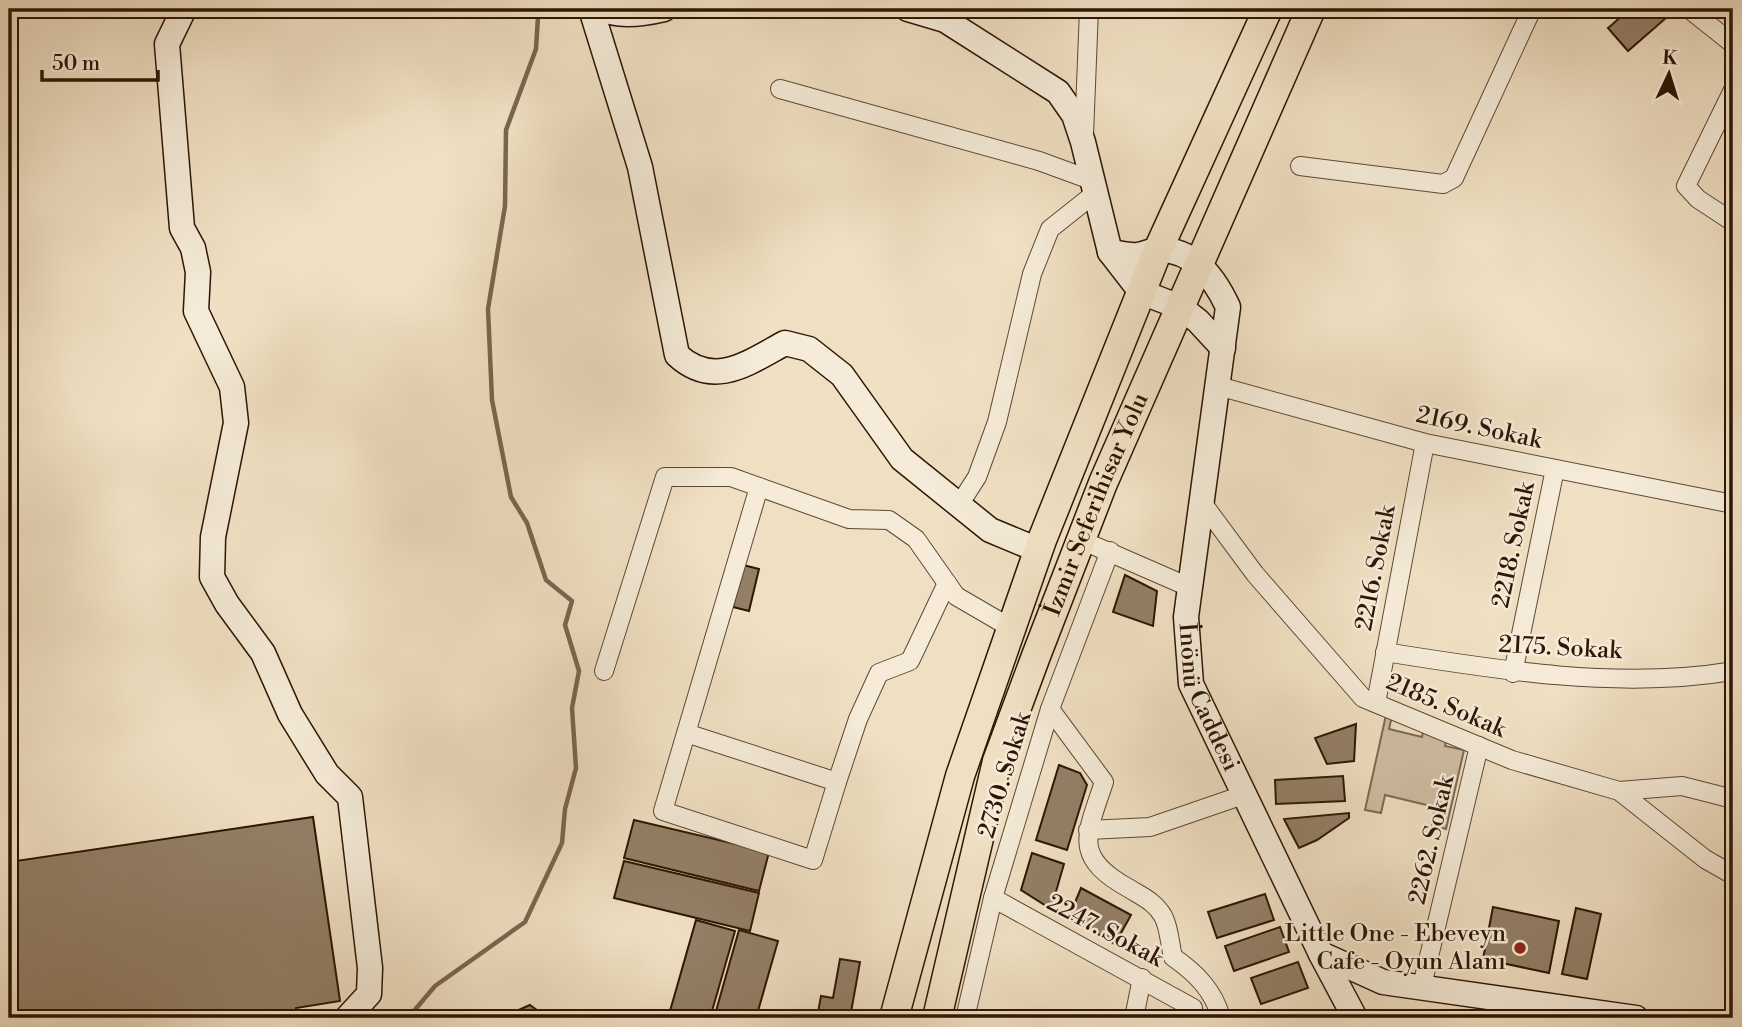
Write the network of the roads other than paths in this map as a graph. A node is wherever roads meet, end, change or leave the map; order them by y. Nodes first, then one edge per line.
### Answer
1 (184, 9) edge
2 (591, 9) edge
3 (603, 9) edge
4 (664, 9) edge
5 (908, 9) edge
6 (1090, 9) edge
7 (1268, 9) edge
8 (1311, 9) edge
9 (1532, 9) edge
10 (1689, 9) edge
11 (1733, 44) edge
12 (780, 89) dead end
13 (1733, 90) edge
14 (1083, 142) junction
15 (1300, 166) dead end
16 (1092, 187) junction
17 (1733, 222) edge
18 (1158, 250) junction
19 (1110, 253) junction
20 (1199, 265) junction
21 (1141, 292) junction
22 (1180, 307) junction
23 (1223, 348) junction
24 (1218, 386) junction
25 (1425, 443) junction
26 (1555, 469) junction
27 (758, 487) junction
28 (1201, 501) junction
29 (1733, 504) edge
30 (960, 505) junction
31 (1081, 540) junction
32 (1038, 550) junction
33 (1110, 551) junction
34 (947, 583) junction
35 (1189, 587) junction
36 (1012, 628) junction
37 (1385, 652) junction
38 (604, 671) dead end
39 (1733, 671) edge
40 (1513, 673) junction
41 (1376, 703) junction
42 (1050, 709) junction
43 (686, 733) junction
44 (1479, 746) junction
45 (837, 782) junction
46 (1619, 791) junction
47 (1246, 794) junction
48 (1733, 799) edge
49 (1088, 830) junction
50 (1733, 874) edge
51 (993, 898) junction
52 (1321, 954) junction
53 (1142, 978) junction
54 (1382, 982) junction
55 (1422, 986) junction
56 (1194, 1008) dead end
57 (1525, 1010) edge
58 (346, 1018) edge
59 (894, 1018) edge
60 (937, 1018) edge
61 (965, 1018) edge
62 (1134, 1018) edge
63 (1221, 1018) edge
64 (1355, 1018) edge
65 (1636, 1018) edge

1 - 58 street
2 - 30 street
3 - 4 street
5 - 14 street
6 - 14 street
7 - 18 main road, İzmir Seferihisar Yolu
8 - 20 main road, İzmir Seferihisar Yolu
9 - 15 street
10 - 11 street
12 - 16 street
13 - 17 street
14 - 16 street
16 - 19 street
16 - 30 street
18 - 19 street
18 - 20 street
18 - 21 main road, İzmir Seferihisar Yolu
19 - 21 street
20 - 22 main road, İzmir Seferihisar Yolu
20 - 23 street, İnönü Caddesi
21 - 22 street
21 - 32 main road, İzmir Seferihisar Yolu
22 - 23 street
22 - 31 main road, İzmir Seferihisar Yolu
23 - 24 street, İnönü Caddesi
24 - 25 street, 2169. Sokak
24 - 28 street, İnönü Caddesi
25 - 26 street, 2169. Sokak
25 - 37 street, 2216. Sokak
26 - 29 street, 2169. Sokak
26 - 40 street, 2218. Sokak
27 - 34 street
27 - 38 street
27 - 43 street
28 - 35 street, İnönü Caddesi
28 - 41 street, 2185. Sokak
30 - 32 street
31 - 33 street
31 - 60 main road, İzmir Seferihisar Yolu
32 - 36 main road, İzmir Seferihisar Yolu
33 - 35 street
33 - 42 street, 2730. Sokak
34 - 36 street
34 - 45 street
35 - 47 street, İnönü Caddesi
36 - 59 main road, İzmir Seferihisar Yolu
37 - 40 street, 2175. Sokak
37 - 41 street, 2216. Sokak
39 - 40 street, 2175. Sokak
41 - 44 street, 2185. Sokak
42 - 49 street
42 - 51 street, 2730. Sokak
43 - 45 street
43 - 45 street
44 - 46 street, 2185. Sokak
44 - 55 street, 2262. Sokak
46 - 48 street
46 - 50 street, 2185. Sokak
47 - 49 street
47 - 52 street, İnönü Caddesi
49 - 63 street
51 - 53 street, 2247. Sokak
51 - 61 street, 2730. Sokak
52 - 54 street
52 - 64 street, İnönü Caddesi
53 - 56 street, 2247. Sokak
53 - 62 street
54 - 55 street
54 - 64 street
55 - 57 street
57 - 65 street

